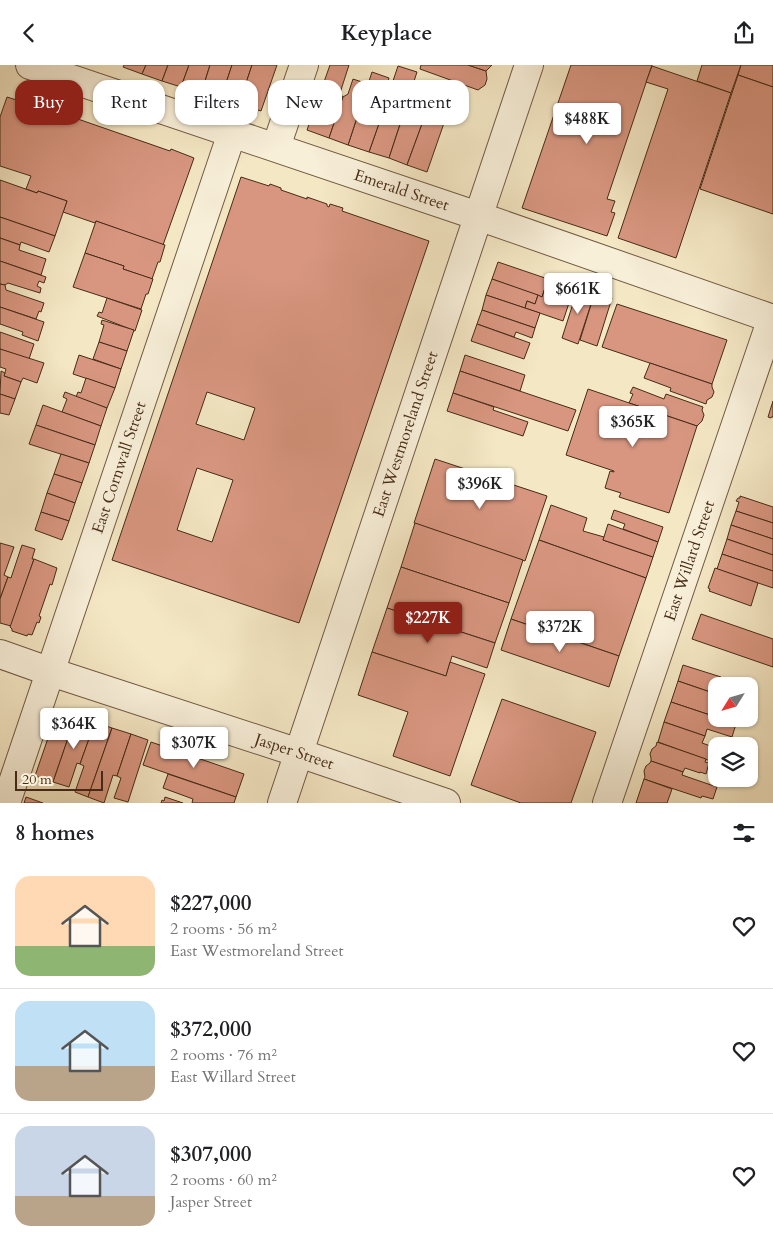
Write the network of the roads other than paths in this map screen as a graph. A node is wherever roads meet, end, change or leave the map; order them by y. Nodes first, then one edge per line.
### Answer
1 (30, 65) edge
2 (304, 65) edge
3 (529, 65) edge
4 (232, 133) junction
5 (276, 147) junction
6 (478, 217) junction
7 (772, 319) edge
8 (0, 654) edge
9 (51, 672) junction
10 (299, 753) junction
11 (6, 803) edge
12 (282, 803) edge
13 (446, 803) edge
14 (607, 803) edge

1 - 4 street, Emerald Street
2 - 5 street
3 - 6 street, East Westmoreland Street
4 - 5 street, Emerald Street
4 - 9 street, East Cornwall Street
5 - 6 street, Emerald Street
6 - 7 street, Emerald Street
6 - 10 street, East Westmoreland Street
7 - 14 street, East Willard Street
8 - 9 street, Jasper Street
9 - 10 street, Jasper Street
9 - 11 street, East Cornwall Street
10 - 12 street, East Westmoreland Street
10 - 13 street, Jasper Street

